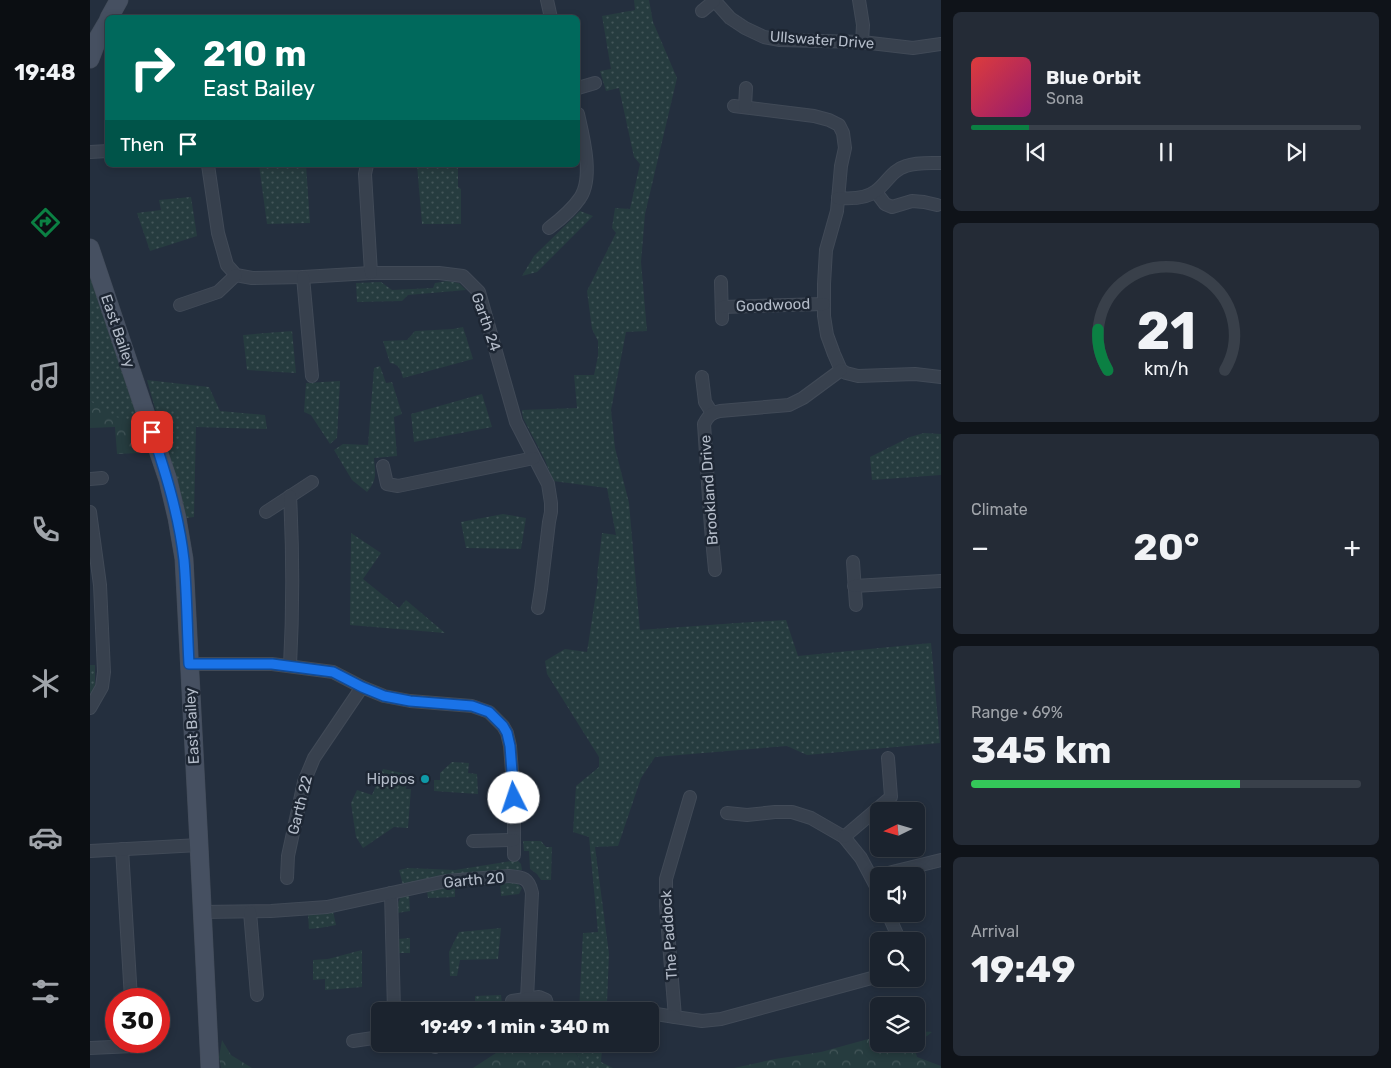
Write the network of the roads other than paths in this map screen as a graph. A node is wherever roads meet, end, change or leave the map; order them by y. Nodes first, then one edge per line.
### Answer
1 (119, 0) edge
2 (548, 0) edge
3 (714, 0) edge
4 (859, 0) edge
5 (702, 11) dead end
6 (110, 15) edge
7 (550, 15) edge
8 (105, 23) edge
9 (94, 36) edge
10 (862, 42) junction
11 (941, 44) edge
12 (90, 59) edge
13 (595, 83) dead end
14 (580, 87) edge
15 (746, 88) dead end
16 (580, 124) edge
17 (105, 151) edge
18 (90, 152) edge
19 (941, 163) edge
20 (208, 167) edge
21 (366, 167) edge
22 (876, 192) junction
23 (838, 198) junction
24 (937, 205) dead end
25 (549, 228) dead end
26 (90, 248) edge
27 (370, 273) junction
28 (236, 275) junction
29 (303, 277) junction
30 (721, 282) dead end
31 (180, 304) dead end
32 (824, 304) junction
33 (841, 370) junction
34 (312, 376) dead end
35 (702, 377) dead end
36 (941, 377) edge
37 (712, 413) junction
38 (534, 458) junction
39 (383, 466) dead end
40 (312, 482) dead end
41 (290, 496) junction
42 (90, 512) edge
43 (266, 512) dead end
44 (853, 562) dead end
45 (716, 570) dead end
46 (941, 581) edge
47 (854, 586) junction
48 (856, 605) dead end
49 (538, 608) dead end
50 (189, 664) junction
51 (290, 666) junction
52 (362, 687) junction
53 (90, 708) edge
54 (888, 758) dead end
55 (690, 797) dead end
56 (727, 813) dead end
57 (844, 837) junction
58 (514, 840) junction
59 (473, 841) dead end
60 (199, 845) junction
61 (122, 849) junction
62 (90, 851) edge
63 (514, 855) dead end
64 (941, 860) edge
65 (912, 867) edge
66 (870, 870) edge
67 (288, 878) dead end
68 (391, 893) junction
69 (202, 912) junction
70 (250, 912) junction
71 (870, 978) edge
72 (130, 988) edge
73 (257, 995) dead end
74 (527, 999) junction
75 (512, 1001) dead end
76 (394, 1002) edge
77 (547, 1002) edge
78 (659, 1014) edge
79 (675, 1017) junction
80 (371, 1038) edge
81 (353, 1041) dead end
82 (90, 1048) edge
83 (105, 1048) edge
84 (210, 1068) edge

1 - 6 street
2 - 7 street
3 - 5 street, Ullswater Drive
3 - 10 street, Ullswater Drive
4 - 10 street
8 - 9 street
9 - 12 street
10 - 11 street, Ullswater Drive
13 - 14 street
15 - 23 street, Goodwood
16 - 25 street
17 - 18 street
19 - 22 street
20 - 28 street
21 - 27 street
22 - 23 street
22 - 24 street
23 - 32 street, Goodwood
26 - 50 street, East Bailey
27 - 29 street, Garth 24
27 - 38 street, Garth 24
28 - 29 street, Garth 24
28 - 31 street
29 - 34 street
30 - 32 street, Goodwood
32 - 33 street, Goodwood
33 - 36 street
33 - 37 street, Brookland Drive
35 - 37 street, Brookland Drive
37 - 45 street, Brookland Drive
38 - 39 street
38 - 49 street, Garth 24
40 - 41 street
41 - 43 street
41 - 51 street
42 - 53 street
44 - 47 street
46 - 47 street
47 - 48 street
50 - 51 street
50 - 60 street, East Bailey
51 - 52 street
52 - 58 street
52 - 67 street, Garth 22
54 - 57 street
55 - 79 street, The Paddock
56 - 57 street
57 - 66 street
58 - 59 street
58 - 63 street
60 - 61 street
60 - 69 street, East Bailey
61 - 62 street
61 - 72 street
64 - 65 street
68 - 70 street, Garth 20
68 - 74 street, Garth 20
68 - 76 street
69 - 70 street, Garth 20
69 - 84 street, East Bailey
70 - 73 street
71 - 79 street
74 - 75 street
74 - 77 street
78 - 79 street
80 - 81 street
82 - 83 street

